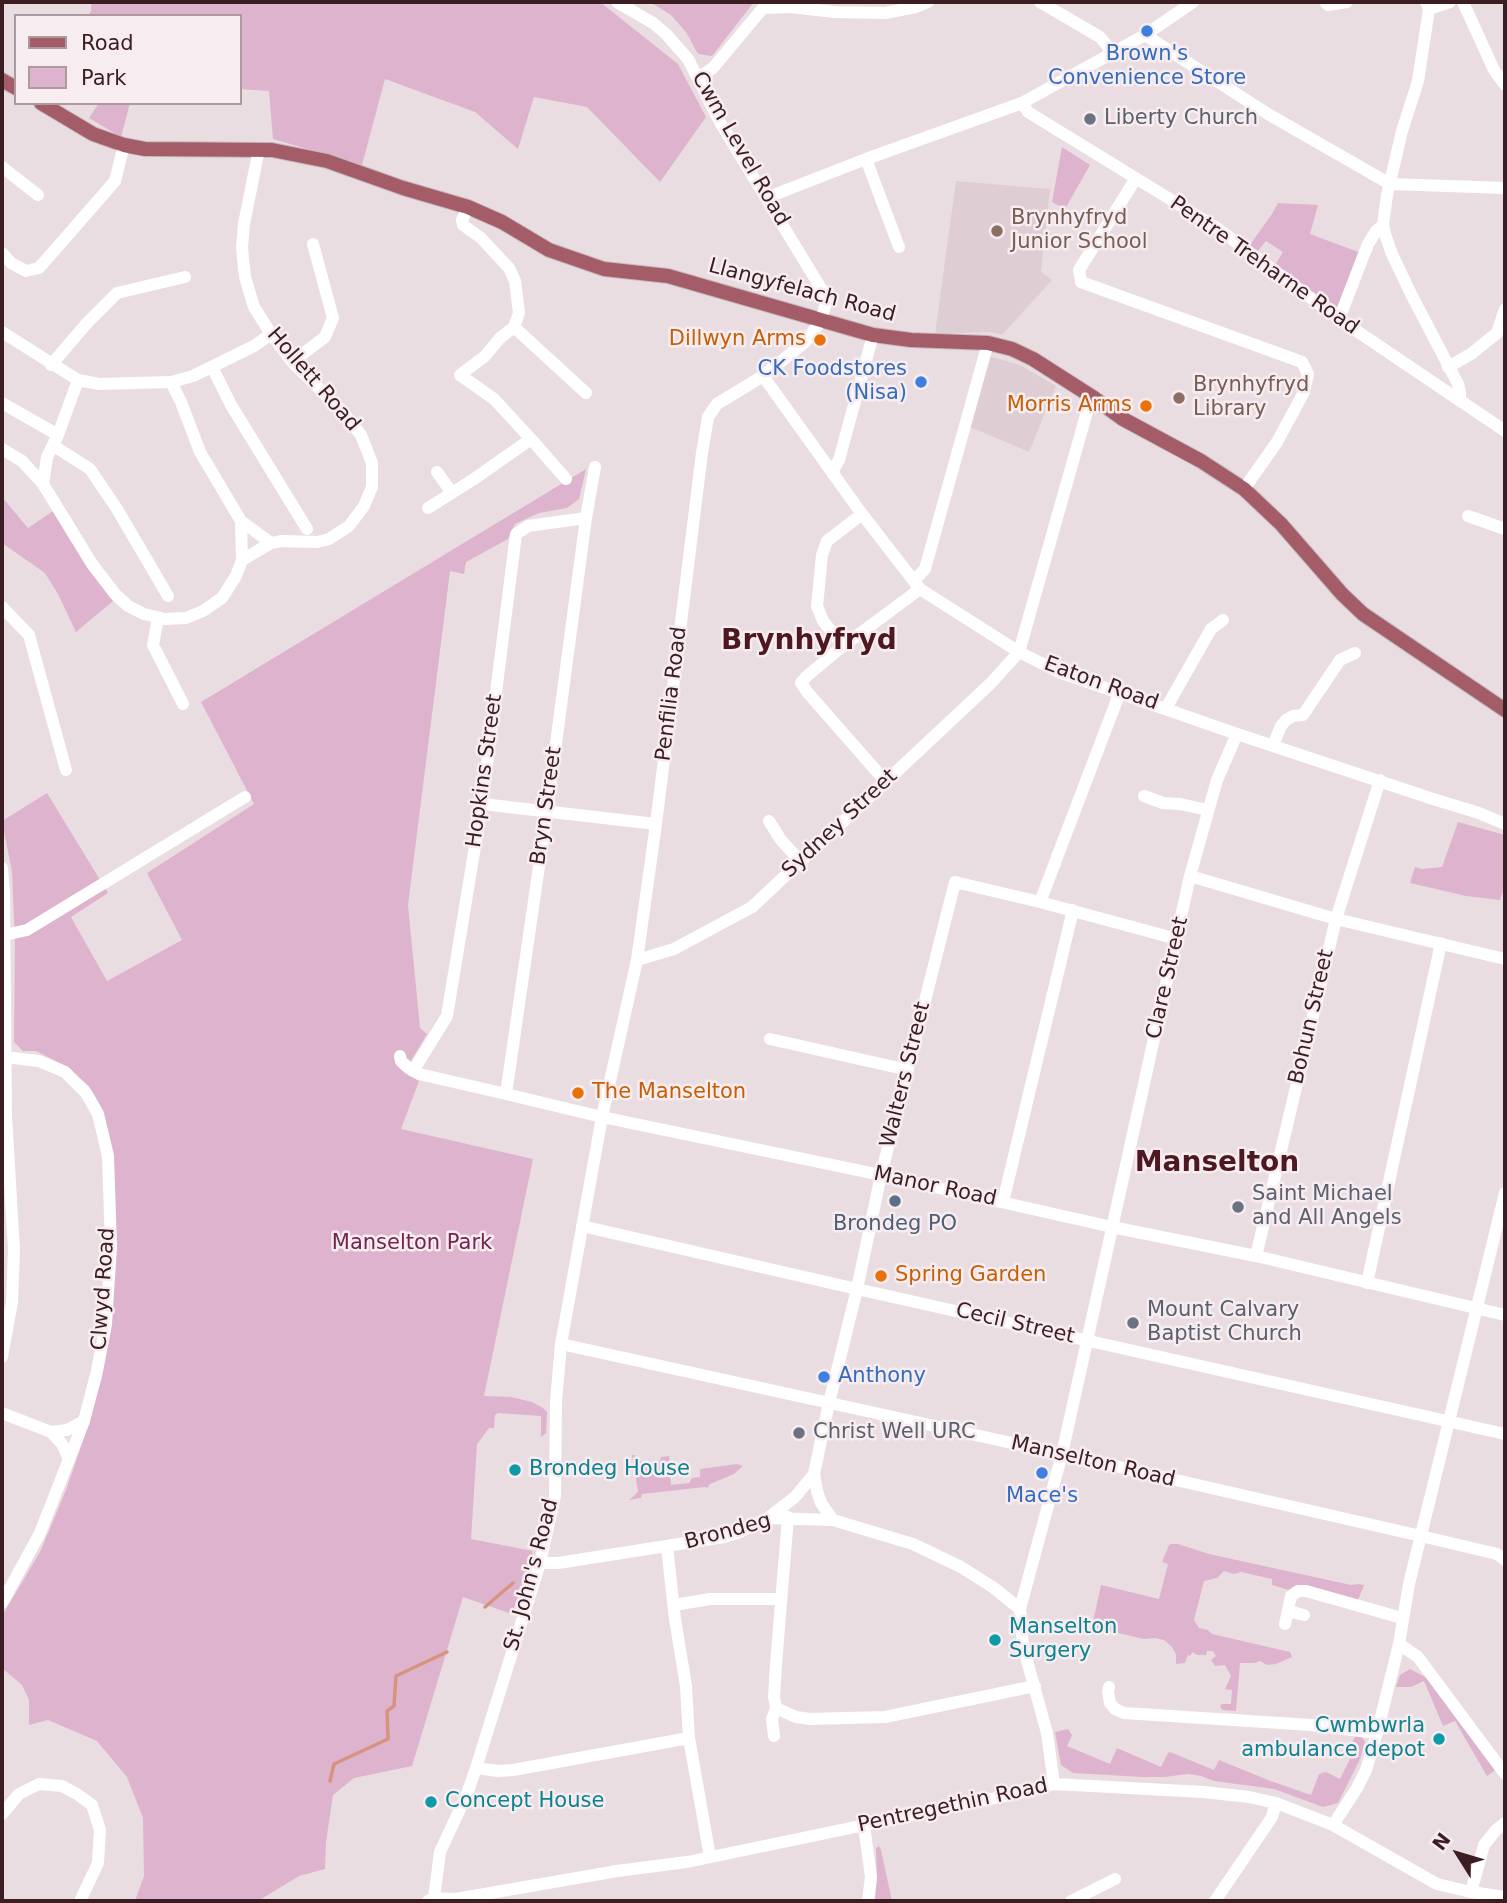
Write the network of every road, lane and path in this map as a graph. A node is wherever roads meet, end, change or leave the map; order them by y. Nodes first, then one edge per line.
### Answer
1 (617, 2) edge
2 (928, 2) edge
3 (1040, 2) edge
4 (1193, 2) edge
5 (1325, 2) edge
6 (1347, 2) edge
7 (1450, 2) edge
8 (1463, 2) edge
9 (766, 5) edge
10 (1427, 5) edge
11 (1145, 35) junction
12 (1114, 53) junction
13 (698, 78) junction
14 (1505, 85) edge
15 (1022, 103) junction
16 (44, 105) edge
17 (124, 145) junction
18 (259, 149) junction
19 (866, 159) junction
20 (2, 167) edge
21 (1136, 178) junction
22 (1390, 184) junction
23 (1505, 188) edge
24 (38, 195) dead end
25 (769, 200) junction
26 (468, 207) junction
27 (1384, 225) junction
28 (313, 244) dead end
29 (899, 247) dead end
30 (2, 253) edge
31 (185, 277) dead end
32 (1505, 309) edge
33 (1339, 319) junction
34 (821, 321) junction
35 (514, 327) junction
36 (2, 332) edge
37 (271, 334) junction
38 (873, 335) junction
39 (988, 343) junction
40 (292, 362) junction
41 (51, 365) junction
42 (212, 367) junction
43 (1448, 367) junction
44 (763, 376) junction
45 (78, 380) junction
46 (171, 382) junction
47 (586, 393) dead end
48 (1094, 398) junction
49 (1460, 401) junction
50 (2, 404) edge
51 (1505, 430) edge
52 (531, 439) junction
53 (56, 440) junction
54 (2, 449) edge
55 (47, 457) junction
56 (22, 461) junction
57 (595, 467) dead end
58 (833, 471) junction
59 (437, 472) dead end
60 (566, 479) dead end
61 (43, 484) junction
62 (1244, 489) junction
63 (452, 493) junction
64 (428, 508) dead end
65 (862, 514) junction
66 (1468, 516) dead end
67 (586, 518) junction
68 (241, 521) junction
69 (307, 529) dead end
70 (1505, 529) edge
71 (271, 543) junction
72 (242, 559) junction
73 (917, 585) junction
74 (168, 596) dead end
75 (2, 607) edge
76 (158, 618) junction
77 (1223, 621) dead end
78 (843, 646) junction
79 (1019, 652) junction
80 (1355, 653) dead end
81 (1119, 692) junction
82 (183, 704) dead end
83 (1166, 708) junction
84 (1505, 710) edge
85 (1237, 734) junction
86 (1273, 746) junction
87 (66, 770) dead end
88 (1380, 780) junction
89 (886, 782) junction
90 (1144, 796) dead end
91 (245, 797) dead end
92 (482, 804) junction
93 (1208, 810) junction
94 (547, 811) junction
95 (769, 821) dead end
96 (656, 824) junction
97 (1505, 824) edge
98 (801, 862) junction
99 (2, 868) edge
100 (1190, 876) junction
101 (1040, 902) junction
102 (1073, 910) junction
103 (1336, 919) junction
104 (5, 935) junction
105 (1177, 939) junction
106 (1441, 943) junction
107 (1505, 959) edge
108 (637, 960) junction
109 (770, 1040) dead end
110 (400, 1056) dead end
111 (5, 1057) junction
112 (908, 1070) junction
113 (414, 1071) junction
114 (506, 1094) junction
115 (4, 1116) edge
116 (601, 1117) junction
117 (881, 1175) junction
118 (1505, 1197) edge
119 (1003, 1202) junction
120 (582, 1226) junction
121 (1112, 1227) junction
122 (1256, 1256) junction
123 (1367, 1283) junction
124 (857, 1289) junction
125 (1477, 1308) junction
126 (1505, 1315) edge
127 (1088, 1341) junction
128 (561, 1344) junction
129 (2, 1357) edge
130 (829, 1403) junction
131 (2, 1413) edge
132 (84, 1421) junction
133 (1448, 1421) junction
134 (51, 1432) junction
135 (1505, 1434) edge
136 (1062, 1454) junction
137 (69, 1460) junction
138 (814, 1474) junction
139 (788, 1517) junction
140 (768, 1518) junction
141 (833, 1520) junction
142 (1421, 1536) junction
143 (667, 1547) junction
144 (1505, 1560) edge
145 (540, 1563) junction
146 (780, 1599) junction
147 (2, 1603) edge
148 (674, 1605) junction
149 (1020, 1609) junction
150 (1304, 1615) dead end
151 (1402, 1618) junction
152 (1399, 1644) junction
153 (1035, 1686) junction
154 (1109, 1687) dead end
155 (776, 1708) junction
156 (1377, 1732) junction
157 (774, 1736) dead end
158 (690, 1738) junction
159 (477, 1768) junction
160 (1505, 1774) edge
161 (1054, 1784) junction
162 (1276, 1803) junction
163 (2, 1814) edge
164 (1505, 1823) edge
165 (864, 1825) junction
166 (1333, 1825) junction
167 (710, 1857) junction
168 (1115, 1879) dead end
169 (1471, 1892) junction
170 (1093, 1896) edge
171 (1505, 1897) edge
172 (431, 1900) edge
173 (80, 1901) edge
174 (868, 1901) edge
175 (1070, 1901) edge
176 (1216, 1901) edge

1 - 13 street, Cwm Level Road
2 - 9 street
3 - 12 street
4 - 11 street
5 - 6 street
7 - 10 street
8 - 14 street
9 - 13 street
10 - 22 street
11 - 12 street
11 - 22 street
12 - 15 street
13 - 25 street, Cwm Level Road
15 - 19 street
15 - 21 street, Pentre Treharne Road
16 - 17 main road, Llangyfelach Road
17 - 18 main road, Llangyfelach Road
17 - 30 street
18 - 26 main road, Llangyfelach Road
18 - 37 street, Hollett Road
19 - 25 street
19 - 29 street
20 - 24 street
21 - 33 street, Pentre Treharne Road
21 - 62 street
22 - 23 street
22 - 27 street
25 - 34 street, Cwm Level Road
26 - 34 main road, Llangyfelach Road
26 - 35 street
27 - 33 street
27 - 43 street
28 - 40 street
31 - 41 street
32 - 43 street
33 - 49 street, Pentre Treharne Road
34 - 38 main road, Llangyfelach Road
34 - 44 street, Penfilia Road
35 - 47 street
35 - 52 street
36 - 41 street
37 - 40 street, Hollett Road
37 - 42 street
38 - 39 main road, Llangyfelach Road
38 - 58 street
39 - 48 main road, Llangyfelach Road
39 - 73 street
40 - 71 street, Hollett Road
41 - 45 street
42 - 46 street
42 - 69 street
43 - 49 street
44 - 58 street, Eaton Road
44 - 96 street, Penfilia Road
45 - 46 street
45 - 53 street
46 - 68 street
48 - 62 main road, Llangyfelach Road
48 - 79 street
49 - 51 street, Pentre Treharne Road
50 - 53 street
52 - 60 street
52 - 63 street
53 - 55 street
53 - 74 street
54 - 56 street
55 - 56 street
55 - 61 street
56 - 61 street
57 - 67 street, Bryn Street
58 - 65 street, Eaton Road
59 - 63 street
61 - 76 street
62 - 84 main road, Llangyfelach Road
63 - 64 street
65 - 73 street, Eaton Road
65 - 78 street
66 - 70 street
67 - 92 street, Hopkins Street
67 - 94 street, Bryn Street
68 - 71 street
68 - 72 street
71 - 72 street, Hollett Road
72 - 76 street
73 - 78 street
73 - 79 street, Eaton Road
75 - 87 street
76 - 82 street
77 - 83 street
78 - 89 street
79 - 81 street, Eaton Road
79 - 89 street, Sydney Street
80 - 86 street
81 - 83 street, Eaton Road
81 - 101 street
83 - 85 street, Eaton Road
85 - 86 street, Eaton Road
85 - 93 street, Clare Street
86 - 88 street, Eaton Road
88 - 97 street, Eaton Road
88 - 103 street, Bohun Street
89 - 98 street, Sydney Street
90 - 93 street
91 - 104 street
92 - 94 street
92 - 113 street, Hopkins Street
93 - 100 street, Clare Street
94 - 96 street
94 - 114 street, Bryn Street
95 - 98 street
96 - 108 street, Penfilia Road
98 - 108 street, Sydney Street
99 - 104 street
100 - 103 street
100 - 105 street, Clare Street
101 - 102 street
101 - 112 street, Walters Street
102 - 105 street
102 - 119 street
103 - 106 street
103 - 122 street, Bohun Street
104 - 111 street
105 - 121 street, Clare Street
106 - 107 street
106 - 123 street
108 - 116 street, Penfilia Road
109 - 112 street
110 - 113 street
111 - 115 street
111 - 132 street, Clwyd Road
112 - 117 street, Walters Street
113 - 114 street, Manor Road
114 - 116 street, Manor Road
115 - 129 street
116 - 117 street, Manor Road
116 - 120 street, St. John's Road
117 - 119 street, Manor Road
117 - 124 street, Walters Street
118 - 125 street
119 - 121 street, Manor Road
120 - 124 street, Cecil Street
120 - 128 street, St. John's Road
121 - 122 street, Manor Road
121 - 127 street, Clare Street
122 - 123 street, Manor Road
123 - 125 street, Manor Road
124 - 127 street, Cecil Street
124 - 130 street, Walters Street
125 - 126 street, Manor Road
125 - 133 street
127 - 133 street, Cecil Street
127 - 136 street, Clare Street
128 - 130 street, Manselton Road
128 - 145 street, St. John's Road
130 - 136 street, Manselton Road
130 - 138 street, Walters Street
131 - 134 street
132 - 134 street
132 - 137 street, Clwyd Road
133 - 135 street, Cecil Street
133 - 142 street
134 - 137 street
136 - 142 street, Manselton Road
136 - 149 street, Clare Street
137 - 147 street, Clwyd Road
138 - 140 street, Walters Street
138 - 141 street, Walters Street
139 - 140 street, Brondeg
139 - 141 street, Brondeg
139 - 146 street
140 - 143 street, Brondeg
141 - 149 street, Brondeg
142 - 144 street, Manselton Road
142 - 151 street
143 - 145 street, Brondeg
143 - 148 street
145 - 159 street, St. John's Road
146 - 148 street
146 - 155 street
148 - 158 street
149 - 153 street, Clare Street
150 - 151 street
151 - 152 street
152 - 156 street
152 - 160 street
153 - 155 street
153 - 161 street, Clare Street
154 - 156 street
155 - 157 street
156 - 166 street
158 - 159 street
158 - 167 street
159 - 172 street, St. John's Road
161 - 162 street, Pentregethin Road
161 - 165 street, Pentregethin Road
162 - 166 street, Pentregethin Road
162 - 176 street
163 - 173 street
164 - 169 street
165 - 167 street, Pentregethin Road
165 - 174 street
166 - 169 street, Pentregethin Road
167 - 172 street, Pentregethin Road
168 - 170 street
169 - 171 street, Pentregethin Road
170 - 175 street

